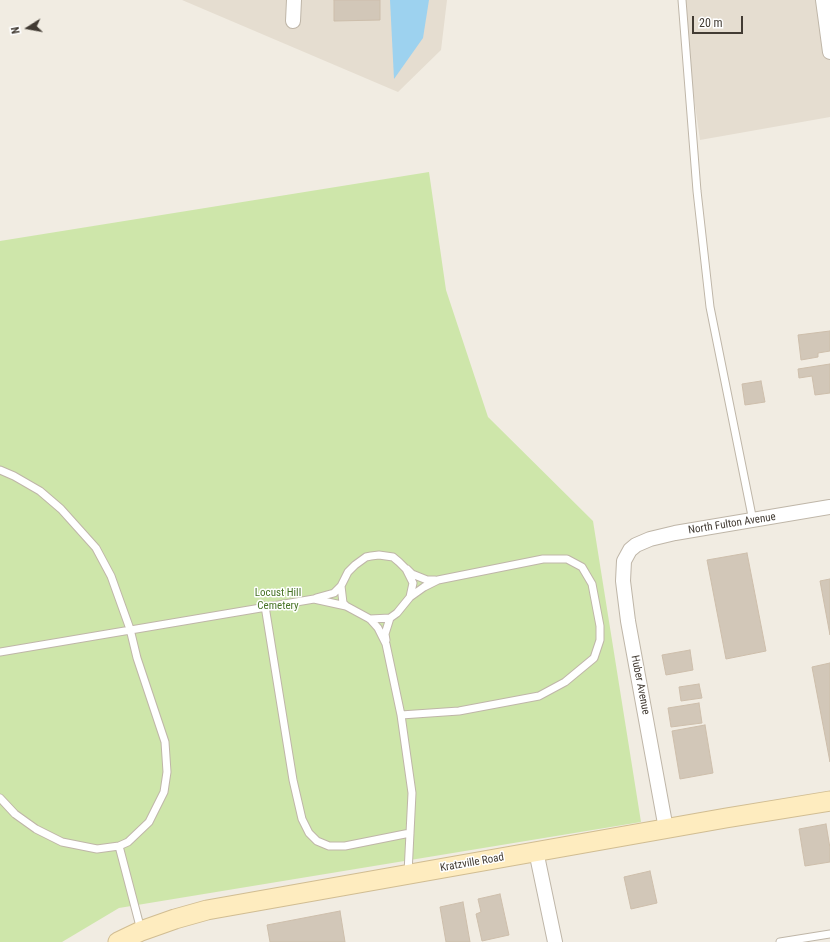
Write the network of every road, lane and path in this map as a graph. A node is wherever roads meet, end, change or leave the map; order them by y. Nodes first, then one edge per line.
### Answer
1 (294, 0) edge
2 (682, 0) edge
3 (822, 0) edge
4 (293, 21) dead end
5 (830, 52) edge
6 (0, 470) edge
7 (830, 507) edge
8 (753, 521) junction
9 (636, 545) joint
10 (406, 569) junction
11 (438, 580) junction
12 (341, 586) junction
13 (410, 597) junction
14 (314, 599) junction
15 (265, 606) junction
16 (346, 606) junction
17 (390, 618) junction
18 (370, 619) junction
19 (130, 629) junction
20 (386, 644) junction
21 (0, 652) edge
22 (401, 715) junction
23 (0, 798) edge
24 (830, 801) edge
25 (666, 829) junction
26 (410, 833) junction
27 (119, 846) junction
28 (536, 851) junction
29 (408, 874) junction
30 (142, 931) junction
31 (830, 934) edge
32 (118, 942) edge
33 (555, 942) edge
34 (780, 942) edge

1 - 4 street
2 - 8 lane
3 - 5 street
6 - 19 lane
7 - 8 street, North Fulton Avenue
8 - 9 street, North Fulton Avenue
9 - 25 street, Huber Avenue
10 - 11 lane
10 - 12 lane
10 - 13 lane
11 - 13 lane
11 - 22 lane
12 - 14 lane
12 - 16 lane
13 - 17 lane
14 - 15 lane
14 - 16 lane
15 - 19 lane
15 - 26 lane
16 - 18 lane
17 - 18 lane
17 - 20 lane
18 - 20 lane
19 - 21 lane
19 - 27 lane
20 - 22 lane
22 - 26 lane
23 - 27 lane
24 - 25 main road, Kratzville Road
25 - 28 main road, Kratzville Road
26 - 29 lane
27 - 30 lane
28 - 29 main road, Kratzville Road
28 - 33 street
29 - 30 main road, Kratzville Road
30 - 32 main road, Kratzville Road
31 - 34 lane

